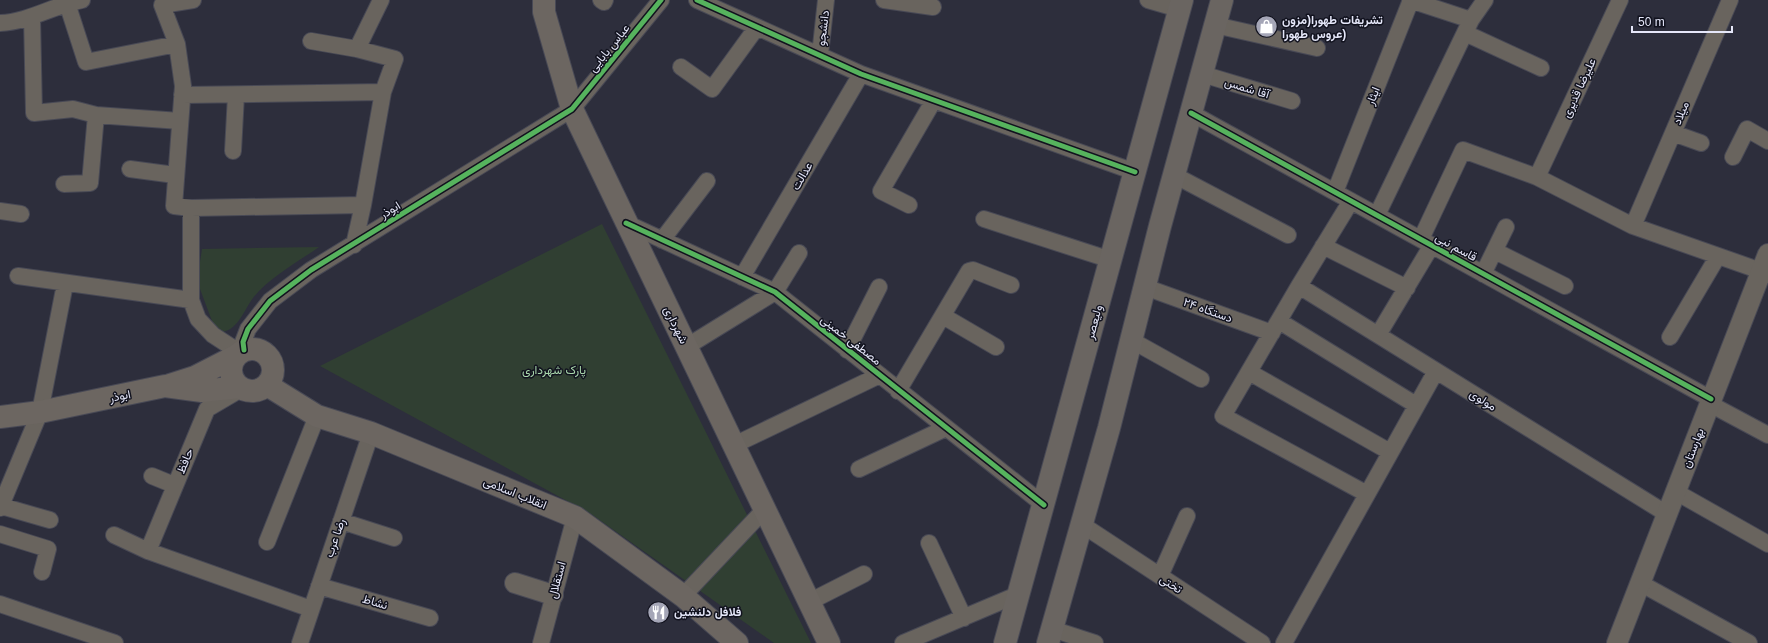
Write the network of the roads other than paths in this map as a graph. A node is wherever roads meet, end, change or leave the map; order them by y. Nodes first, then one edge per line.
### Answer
1 (193, 0) edge
2 (381, 0) edge
3 (601, 0) edge
4 (606, 0) edge
5 (661, 0) edge
6 (697, 0) edge
7 (826, 0) edge
8 (884, 0) edge
9 (1148, 0) edge
10 (1222, 0) edge
11 (1411, 0) edge
12 (1485, 0) edge
13 (1620, 0) edge
14 (1730, 0) edge
15 (71, 1) edge
16 (542, 1) edge
17 (1181, 5) edge
18 (933, 7) dead end
19 (32, 17) junction
20 (0, 23) edge
21 (1215, 25) junction
22 (757, 27) junction
23 (1468, 27) junction
24 (311, 41) dead end
25 (177, 44) junction
26 (1317, 48) dead end
27 (357, 49) junction
28 (820, 55) junction
29 (681, 67) dead end
30 (1541, 68) dead end
31 (861, 74) junction
32 (1202, 74) junction
33 (383, 92) junction
34 (182, 95) junction
35 (236, 95) junction
36 (934, 100) junction
37 (1292, 101) dead end
38 (572, 109) junction
39 (1191, 112) junction
40 (96, 115) junction
41 (180, 121) junction
42 (1673, 133) junction
43 (1768, 141) edge
44 (1701, 143) dead end
45 (233, 151) dead end
46 (1733, 157) dead end
47 (130, 169) dead end
48 (1135, 172) junction
49 (1174, 175) junction
50 (175, 176) junction
51 (1537, 177) junction
52 (707, 181) dead end
53 (64, 184) dead end
54 (1335, 192) junction
55 (1351, 201) junction
56 (363, 205) junction
57 (909, 205) dead end
58 (191, 208) junction
59 (0, 211) edge
60 (21, 214) dead end
61 (1377, 215) junction
62 (984, 219) dead end
63 (626, 223) junction
64 (1634, 226) junction
65 (1506, 227) dead end
66 (1288, 235) dead end
67 (662, 240) junction
68 (1426, 242) junction
69 (354, 244) junction
70 (1323, 246) junction
71 (1495, 251) junction
72 (798, 253) dead end
73 (1718, 256) junction
74 (1111, 260) junction
75 (1766, 267) edge
76 (1483, 274) junction
77 (18, 276) dead end
78 (742, 277) junction
79 (65, 284) junction
80 (1011, 286) dead end
81 (1299, 286) junction
82 (1565, 286) dead end
83 (880, 287) dead end
84 (1145, 287) junction
85 (1407, 288) junction
86 (775, 292) junction
87 (191, 300) junction
88 (943, 316) junction
89 (1275, 327) junction
90 (1378, 335) junction
91 (1670, 337) dead end
92 (1131, 340) junction
93 (686, 347) junction
94 (996, 347) dead end
95 (847, 350) junction
96 (237, 351) junction
97 (1436, 371) junction
98 (1249, 372) junction
99 (880, 375) junction
100 (1201, 379) dead end
101 (267, 385) junction
102 (165, 386) junction
103 (241, 388) junction
104 (898, 391) junction
105 (1711, 402) junction
106 (1416, 405) junction
107 (40, 412) junction
108 (317, 416) junction
109 (0, 417) edge
110 (946, 428) junction
111 (371, 433) junction
112 (1768, 435) edge
113 (734, 445) junction
114 (1390, 452) junction
115 (859, 469) dead end
116 (152, 476) dead end
117 (174, 485) junction
118 (1676, 492) junction
119 (1367, 494) junction
120 (1044, 505) junction
121 (0, 507) edge
122 (765, 509) junction
123 (1667, 514) junction
124 (1187, 516) dead end
125 (575, 517) junction
126 (50, 520) dead end
127 (341, 522) junction
128 (1081, 524) junction
129 (0, 534) edge
130 (114, 535) dead end
131 (394, 538) dead end
132 (267, 542) dead end
133 (929, 543) dead end
134 (1768, 544) edge
135 (148, 551) junction
136 (42, 572) dead end
137 (864, 574) dead end
138 (1160, 576) junction
139 (516, 583) dead end
140 (1640, 583) junction
141 (319, 586) junction
142 (553, 594) junction
143 (1019, 594) junction
144 (683, 596) junction
145 (809, 602) junction
146 (0, 604) edge
147 (311, 609) junction
148 (430, 618) dead end
149 (964, 618) junction
150 (1050, 636) edge
151 (1256, 641) edge
152 (114, 643) edge
153 (300, 643) edge
154 (541, 643) edge
155 (737, 643) edge
156 (829, 643) edge
157 (903, 643) edge
158 (1006, 643) edge
159 (1095, 643) edge
160 (1284, 643) edge
161 (1617, 643) edge
162 (1749, 643) edge

1 - 25 street
2 - 27 street
3 - 4 street
5 - 38 street, عباس بابایی
6 - 22 street
7 - 28 street, دانشجو
8 - 18 street
9 - 17 street
10 - 21 main road
11 - 23 street
11 - 54 street, ایثار
12 - 23 street
13 - 51 street, علیرضا قدیری
14 - 42 street, میلاد
15 - 19 street
15 - 25 street
16 - 38 main road, شهرداری
17 - 48 main road, ولیعصر
19 - 20 street
19 - 40 street
21 - 26 street
21 - 32 main road
22 - 28 street
22 - 29 street
23 - 30 street
23 - 61 street
24 - 27 street
25 - 34 street
27 - 33 street
28 - 31 street
31 - 36 street
31 - 78 street, عدالت
32 - 37 street, آقا شمس
32 - 39 main road
33 - 35 street
33 - 56 street
34 - 35 street
34 - 41 street
35 - 45 street
36 - 48 street
36 - 57 street
38 - 63 main road, شهرداری
38 - 69 street, ابوذر
39 - 49 main road
39 - 54 street, قاسم نبی
40 - 41 street
40 - 53 street
41 - 50 street
42 - 44 street
42 - 64 street, میلاد
43 - 46 street
47 - 50 street
48 - 74 main road, ولیعصر
49 - 66 street
49 - 84 main road
50 - 58 street
51 - 64 street
51 - 68 street
52 - 67 street
54 - 55 street, قاسم نبی
55 - 61 street, قاسم نبی
55 - 70 street
56 - 58 street
56 - 69 street
58 - 87 street
59 - 60 street
61 - 68 street, قاسم نبی
62 - 74 street
63 - 67 street, مصطفی خمینی
63 - 93 main road, شهرداری
64 - 73 street
65 - 71 street
67 - 78 street, مصطفی خمینی
68 - 76 street, قاسم نبی
68 - 85 street
69 - 96 street, ابوذر
70 - 81 street
70 - 85 street
71 - 76 street
71 - 82 street
72 - 86 street
73 - 75 street
73 - 91 street
74 - 120 main road, ولیعصر
75 - 105 street, بهارستان
76 - 105 street, قاسم نبی
77 - 79 street
78 - 86 street, مصطفی خمینی
79 - 87 street
79 - 107 street
80 - 88 street
81 - 89 street
81 - 90 street, مولوی
83 - 95 street
84 - 89 street, ۲۴ دستگاه
84 - 92 main road
85 - 90 street
86 - 93 street
86 - 95 street, مصطفی خمینی
87 - 96 street
88 - 94 street
88 - 104 street
89 - 98 street
89 - 106 street, ۲۴ دستگاه
90 - 97 street, مولوی
92 - 100 street
92 - 128 main road
93 - 113 main road, شهرداری
95 - 99 street, مصطفی خمینی
96 - 101 main road
96 - 102 main road
96 - 103 main road
97 - 106 street
97 - 123 street, مولوی
98 - 114 street
98 - 119 street
99 - 104 street, مصطفی خمینی
99 - 113 street
101 - 103 main road
101 - 108 main road, انقلاب اسلامی
102 - 103 main road, ابوذر
102 - 107 main road, ابوذر
103 - 117 street, حافظ
104 - 110 street, مصطفی خمینی
105 - 112 street, قاسم نبی
105 - 118 street, بهارستان
106 - 114 street
107 - 109 main road, ابوذر
107 - 121 street
108 - 111 main road, انقلاب اسلامی
108 - 132 street
110 - 115 street
110 - 120 street, مصطفی خمینی
111 - 125 main road, انقلاب اسلامی
111 - 127 street, رضا عرب
113 - 122 main road, شهرداری
114 - 119 street
116 - 117 street
117 - 135 street, حافظ
118 - 123 street, بهارستان
118 - 134 street
119 - 160 street
120 - 143 main road, ولیعصر
121 - 126 street
122 - 144 street
122 - 145 main road, شهرداری
123 - 140 street, بهارستان
124 - 138 street
125 - 142 street, استقلال
125 - 144 main road, انقلاب اسلامی
127 - 131 street
127 - 141 street, رضا عرب
128 - 138 street, تختی
128 - 150 main road
129 - 136 street
130 - 135 street
133 - 149 street
135 - 147 street
137 - 145 street
138 - 151 street, تختی
139 - 142 street
140 - 161 street, بهارستان
140 - 162 street
141 - 147 street, رضا عرب
141 - 148 street, نشاط
142 - 154 street, استقلال
143 - 149 street
143 - 158 main road, ولیعصر
144 - 155 main road, انقلاب اسلامی
145 - 156 main road, شهرداری
146 - 152 street
147 - 153 street, رضا عرب
149 - 157 street
150 - 159 street

